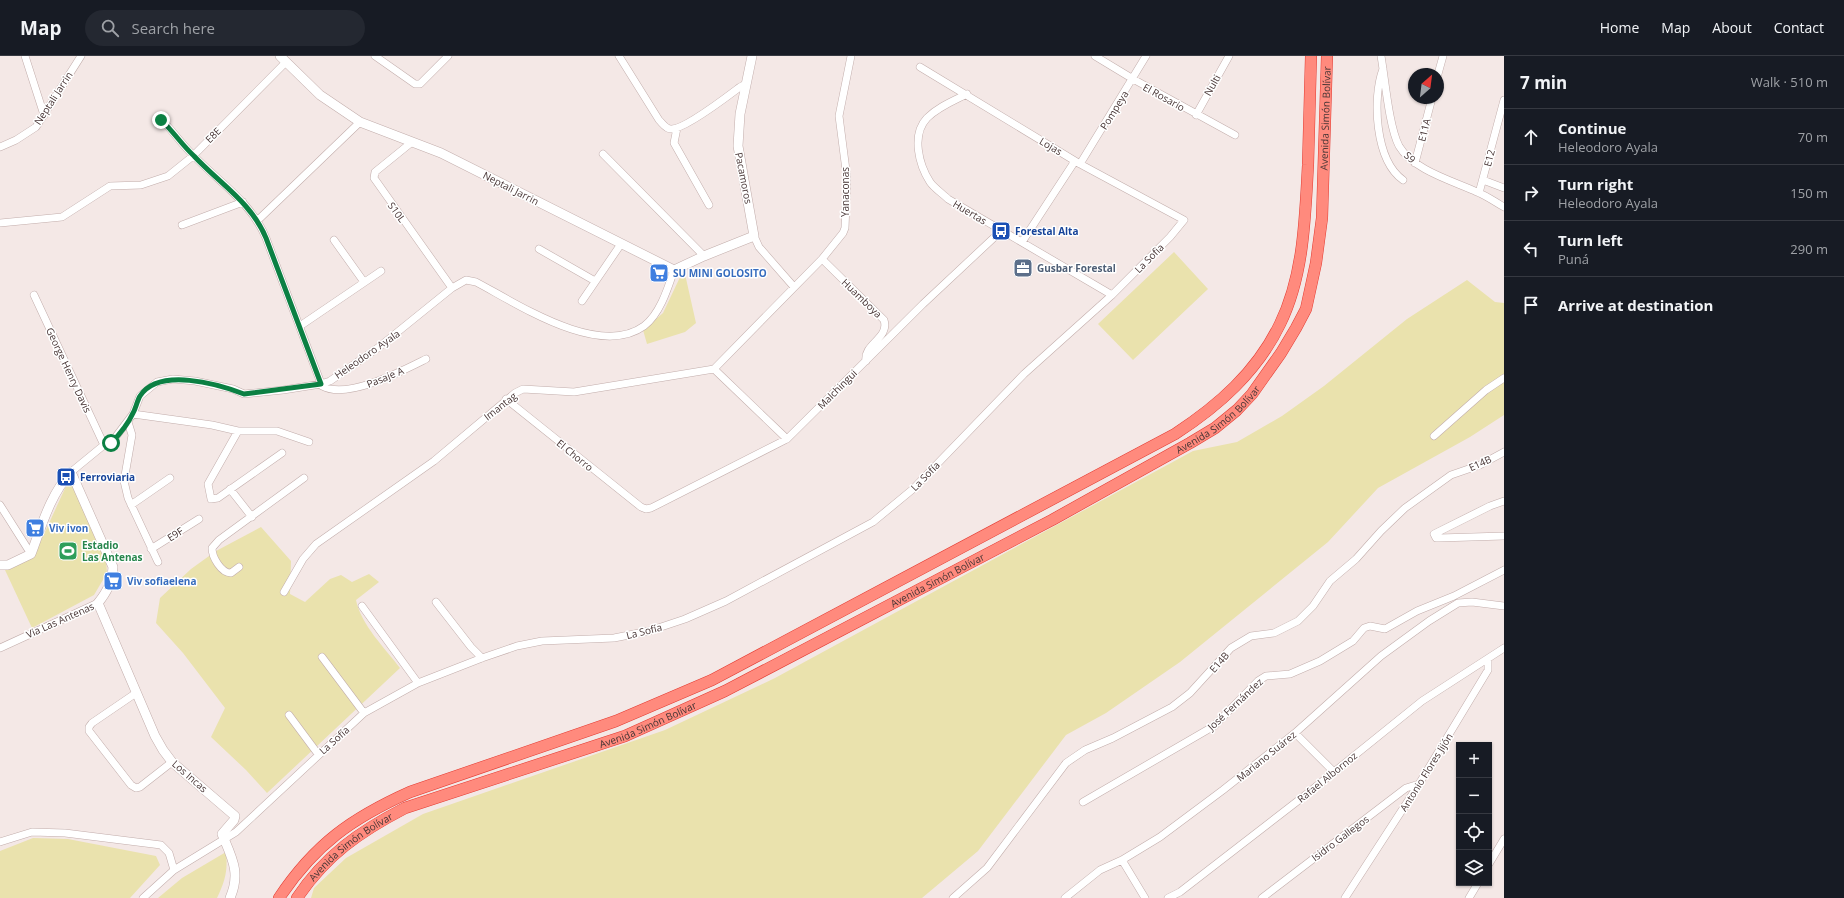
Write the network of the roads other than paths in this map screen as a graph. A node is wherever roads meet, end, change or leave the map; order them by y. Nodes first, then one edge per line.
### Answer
1 (25, 56) edge
2 (81, 56) edge
3 (375, 56) edge
4 (448, 56) edge
5 (619, 56) edge
6 (752, 56) edge
7 (851, 56) edge
8 (1095, 56) edge
9 (1146, 56) edge
10 (1229, 56) edge
11 (1311, 56) edge
12 (1327, 56) edge
13 (1381, 56) edge
14 (1443, 56) edge
15 (283, 59) edge
16 (920, 67) dead end
17 (1383, 68) junction
18 (1440, 68) edge
19 (1133, 79) junction
20 (746, 84) junction
21 (966, 94) junction
22 (1504, 100) edge
23 (1430, 104) edge
24 (44, 115) junction
25 (1196, 115) junction
26 (161, 120) dead end
27 (360, 122) junction
28 (677, 128) junction
29 (1235, 135) dead end
30 (412, 142) junction
31 (0, 147) edge
32 (603, 154) dead end
33 (193, 156) junction
34 (1078, 162) junction
35 (1415, 163) junction
36 (1403, 180) dead end
37 (1483, 180) junction
38 (1504, 188) edge
39 (1479, 193) junction
40 (243, 202) junction
41 (709, 205) dead end
42 (1504, 207) edge
43 (258, 220) junction
44 (1184, 220) joint
45 (0, 224) edge
46 (182, 225) dead end
47 (1001, 230) junction
48 (754, 236) junction
49 (334, 240) dead end
50 (1022, 242) junction
51 (621, 244) junction
52 (539, 249) dead end
53 (704, 256) junction
54 (822, 259) junction
55 (674, 270) junction
56 (381, 271) dead end
57 (364, 282) junction
58 (595, 282) junction
59 (794, 287) junction
60 (452, 288) junction
61 (34, 295) dead end
62 (1112, 295) junction
63 (582, 301) dead end
64 (300, 326) junction
65 (426, 359) dead end
66 (866, 361) junction
67 (714, 369) junction
68 (1504, 378) edge
69 (321, 384) junction
70 (506, 399) junction
71 (133, 414) junction
72 (128, 422) junction
73 (238, 431) junction
74 (1434, 436) dead end
75 (787, 439) junction
76 (309, 442) dead end
77 (104, 445) junction
78 (1504, 452) edge
79 (282, 453) dead end
80 (71, 472) junction
81 (170, 478) dead end
82 (304, 478) dead end
83 (230, 489) junction
84 (1504, 501) edge
85 (0, 505) edge
86 (131, 505) junction
87 (646, 509) joint
88 (252, 517) junction
89 (199, 519) dead end
90 (1504, 536) edge
91 (151, 549) junction
92 (32, 554) junction
93 (158, 562) dead end
94 (0, 565) edge
95 (239, 568) dead end
96 (1504, 570) edge
97 (284, 592) dead end
98 (1454, 596) junction
99 (436, 602) dead end
100 (98, 603) junction
101 (1458, 603) junction
102 (362, 606) dead end
103 (1504, 606) edge
104 (0, 648) edge
105 (1504, 648) edge
106 (322, 657) dead end
107 (482, 658) junction
108 (1488, 659) junction
109 (418, 683) junction
110 (136, 693) junction
111 (364, 713) junction
112 (289, 715) dead end
113 (1296, 733) junction
114 (318, 754) junction
115 (172, 762) junction
116 (1334, 772) junction
117 (1419, 784) junction
118 (1083, 802) dead end
119 (1504, 839) edge
120 (224, 840) junction
121 (0, 842) edge
122 (1502, 848) edge
123 (1122, 860) junction
124 (1492, 860) edge
125 (174, 870) junction
126 (1476, 886) edge
127 (143, 898) edge
128 (230, 898) edge
129 (279, 898) edge
130 (298, 898) edge
131 (953, 898) edge
132 (1065, 898) edge
133 (1145, 898) edge
134 (1168, 898) edge
135 (1262, 898) edge
136 (1345, 898) edge
137 (1469, 898) edge

1 - 24 street
2 - 24 street, Neptali Jarrin
3 - 4 street
5 - 28 street
6 - 20 street, Pacamoros
7 - 54 street, Yanaconas
8 - 19 street, El Rosario
9 - 19 street, Pompeya
10 - 25 street, Nulti
11 - 129 highway, Avenida Simón Bolívar
12 - 130 highway, Avenida Simón Bolívar
13 - 17 street, S9
14 - 18 street
15 - 27 street, Neptali Jarrin
15 - 33 street, E8E
16 - 21 street, Lojas
17 - 35 street, S9
17 - 36 street
19 - 25 street, El Rosario
19 - 34 street, Pompeya
20 - 28 street
20 - 48 street, Pacamoros
21 - 34 street, Lojas
21 - 47 street, Huertas
22 - 37 street, E12
23 - 35 street, E11A
24 - 31 street, Neptali Jarrin
25 - 29 street, El Rosario
26 - 33 street
27 - 30 street, Neptali Jarrin
27 - 43 street
28 - 41 street
30 - 51 street, Neptali Jarrin
30 - 60 street, S10L
32 - 53 street
33 - 40 street
33 - 45 street, E8E
34 - 44 street, Lojas
34 - 50 street, Pompeya
35 - 39 street, S9
37 - 38 street
37 - 39 street, E12
39 - 42 street, S9
40 - 43 street
40 - 46 street
43 - 64 street
44 - 62 street, La Sofia
47 - 50 street, Huertas
47 - 66 street, Malchingui
48 - 53 street
48 - 59 street, Pacamoros
49 - 57 street
50 - 62 street, Huertas
51 - 55 street, Neptali Jarrin
51 - 58 street
52 - 58 street
53 - 55 street
54 - 59 street, Yanaconas
54 - 66 street, Huamboya
55 - 60 street, Heleodoro Ayala
56 - 57 street
57 - 64 street
58 - 63 street
59 - 67 street
60 - 69 street, Heleodoro Ayala
61 - 77 street, George Henry Davis
62 - 107 street, La Sofía
64 - 69 street
65 - 69 street, Pasaje A
66 - 75 street, Malchingui
67 - 70 street, Imantag
67 - 75 street
68 - 74 street
69 - 71 street, Heleodoro Ayala
70 - 87 street, El Chorro
70 - 97 street, Imantag
71 - 72 street, Heleodoro Ayala
71 - 73 street
72 - 77 street, Heleodoro Ayala
72 - 86 street
73 - 76 street
73 - 83 street
75 - 87 street, Malchingui
77 - 80 street, Heleodoro Ayala
78 - 131 street, E14B
79 - 83 street
80 - 92 street, Heleodoro Ayala
80 - 100 street, Via Las Antenas
81 - 86 street
82 - 88 street
83 - 88 street
84 - 90 street
85 - 92 street
86 - 91 street
88 - 95 street
89 - 91 street, E9F
91 - 93 street
92 - 94 street
96 - 98 street
98 - 101 street
98 - 118 street, José Fernández
99 - 107 street
100 - 104 street, Via Las Antenas
100 - 110 street, Los Incas
101 - 103 street
101 - 113 street, Mariano Suárez
102 - 109 street
105 - 108 street
106 - 111 street
107 - 109 street, La Sofía
108 - 116 street, Rafael Albornoz
108 - 117 street, Antonio Flores Jijón
109 - 111 street, La Sofía
110 - 115 street, Los Incas
110 - 115 street
111 - 114 street, La Sofía
112 - 114 street
113 - 116 street
113 - 123 street, Mariano Suárez
114 - 120 street, La Sofía
115 - 120 street, Los Incas
116 - 134 street, Rafael Albornoz
117 - 135 street, Isidro Gallegos
117 - 136 street, Antonio Flores Jijón
119 - 122 street
120 - 125 street, La Sofía
120 - 128 street
121 - 125 street
122 - 124 street
123 - 132 street, Mariano Suárez
123 - 133 street
125 - 127 street, La Sofía
126 - 137 street

